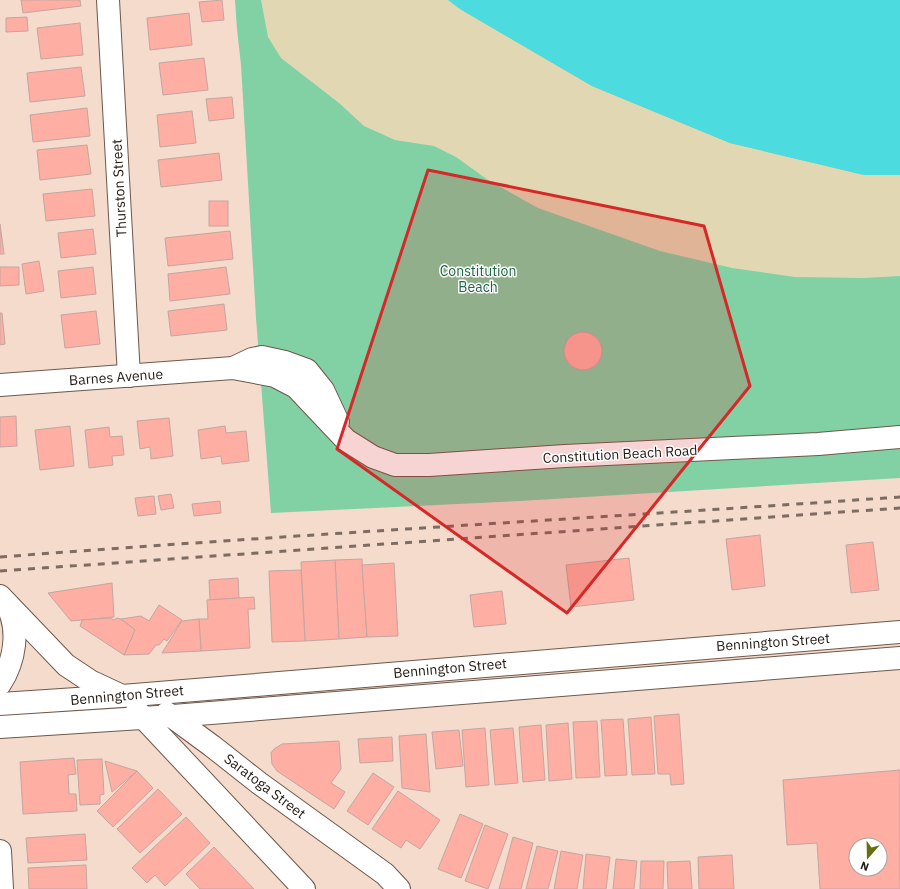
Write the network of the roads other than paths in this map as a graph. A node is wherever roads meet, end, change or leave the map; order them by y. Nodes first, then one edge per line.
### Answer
1 (108, 0) edge
2 (233, 368) joint
3 (129, 376) junction
4 (0, 385) edge
5 (900, 437) edge
6 (3, 599) edge
7 (900, 632) edge
8 (861, 635) junction
9 (773, 642) junction
10 (900, 658) edge
11 (863, 660) junction
12 (775, 668) junction
13 (0, 684) edge
14 (122, 696) junction
15 (0, 704) edge
16 (173, 716) junction
17 (144, 718) junction
18 (0, 727) edge
19 (0, 851) edge
20 (2, 889) edge
21 (304, 889) edge
22 (400, 889) edge

1 - 3 main road, Thurston Street
2 - 3 main road, Barnes Avenue
2 - 5 main road, Constitution Beach Road
3 - 4 main road, Barnes Avenue
6 - 13 main road
6 - 14 main road, Saratoga Street
7 - 8 main road, Bennington Street
8 - 9 main road, Bennington Street
8 - 11 main road
9 - 12 main road
9 - 14 main road, Bennington Street
10 - 11 main road, Bennington Street
11 - 12 main road, Bennington Street
12 - 16 main road, Bennington Street
14 - 15 main road, Bennington Street
14 - 16 main road, Saratoga Street
14 - 17 main road, Saratoga Street
16 - 17 main road, Bennington Street
16 - 22 main road, Saratoga Street
17 - 18 main road, Bennington Street
17 - 21 main road, Saratoga Street
19 - 20 main road

